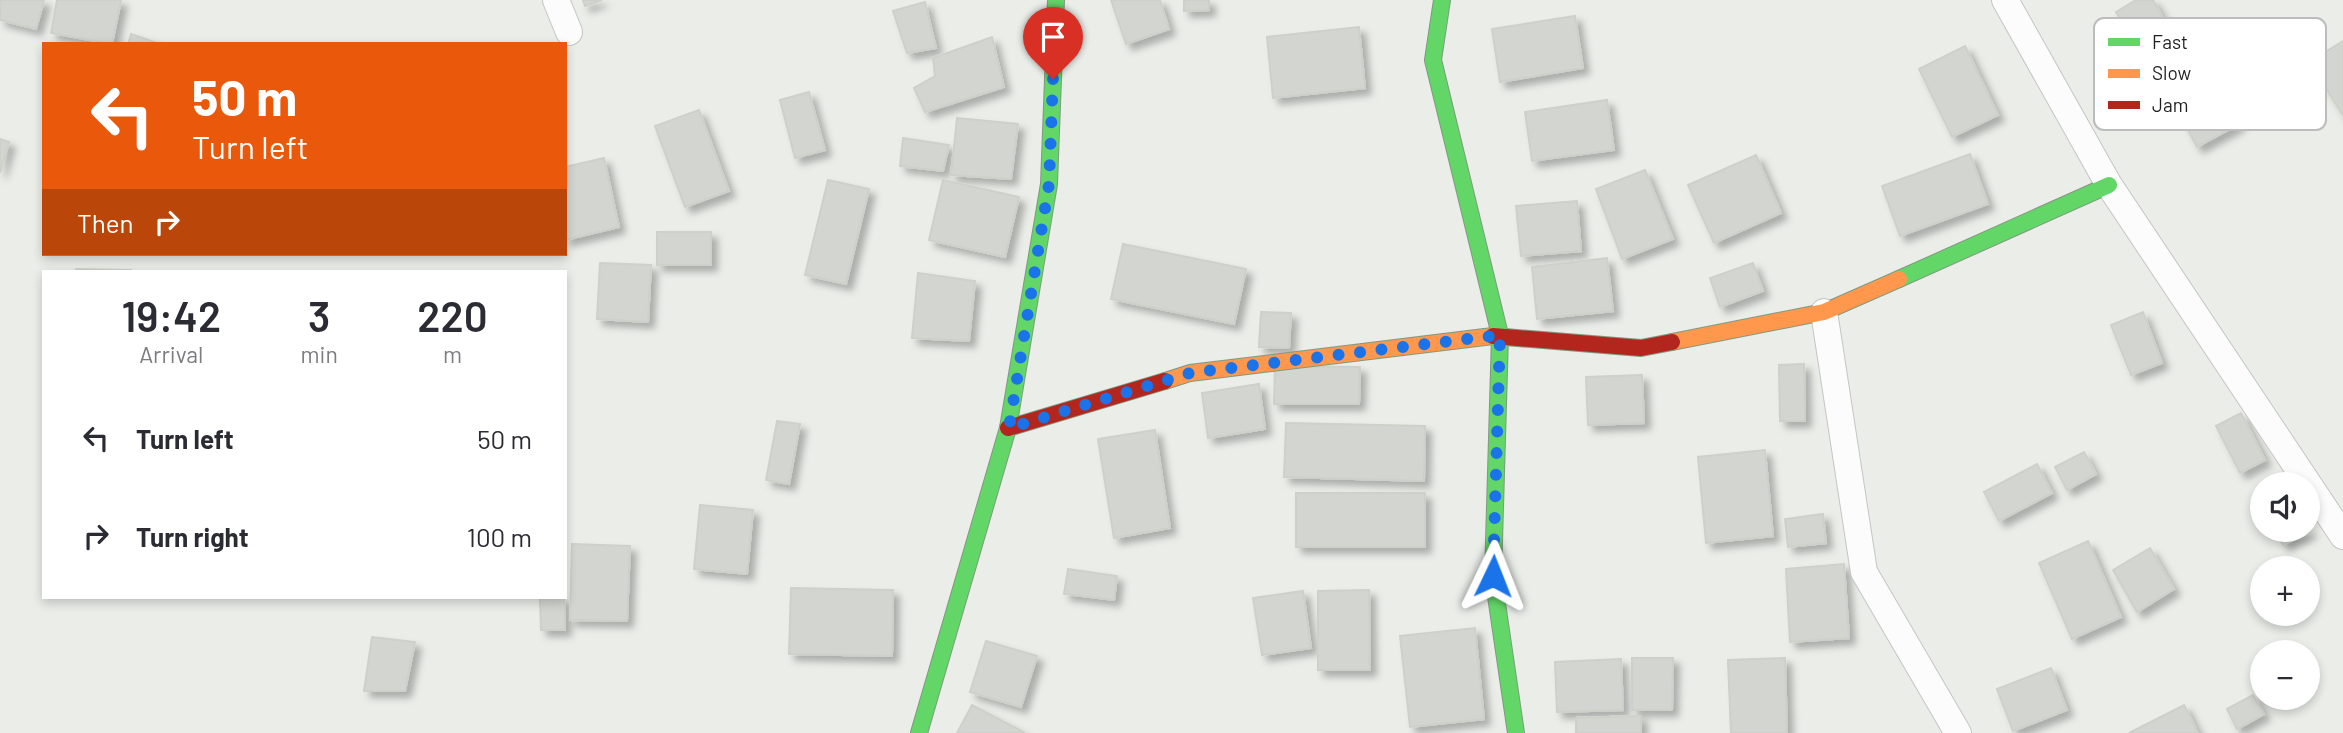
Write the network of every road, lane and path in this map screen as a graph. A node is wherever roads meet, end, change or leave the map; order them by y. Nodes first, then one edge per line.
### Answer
1 (556, 0) edge
2 (1056, 0) edge
3 (1442, 0) edge
4 (2006, 0) edge
5 (569, 32) dead end
6 (2109, 185) junction
7 (1824, 312) junction
8 (1500, 335) junction
9 (1009, 428) junction
10 (2343, 536) edge
11 (919, 733) edge
12 (1517, 733) edge
13 (1958, 733) edge

1 - 5 street
2 - 9 street
3 - 8 street
4 - 6 street
6 - 7 street
6 - 10 street
7 - 8 street
7 - 13 street
8 - 9 street
8 - 12 street
9 - 11 street

